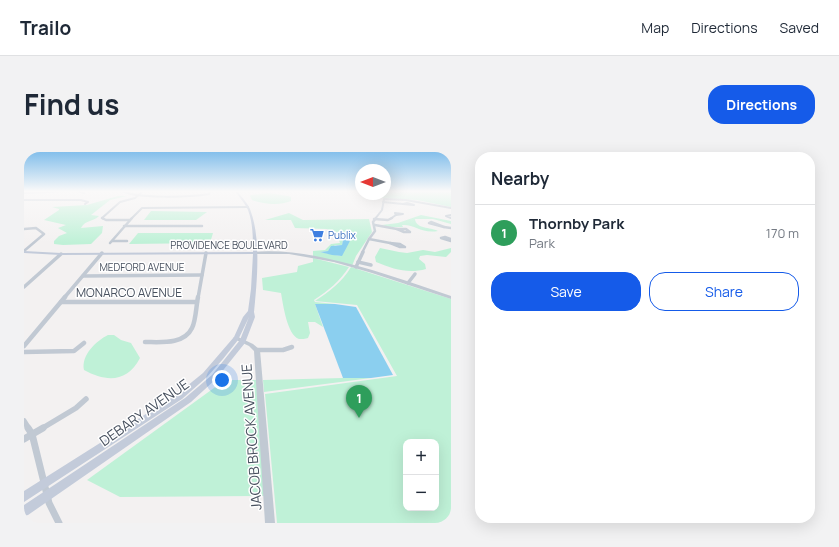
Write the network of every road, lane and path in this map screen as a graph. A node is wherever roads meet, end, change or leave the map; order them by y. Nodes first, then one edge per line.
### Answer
1 (113, 208) edge
2 (144, 208) edge
3 (248, 208) edge
4 (382, 208) edge
5 (396, 215) dead end
6 (374, 219) junction
7 (130, 220) junction
8 (375, 225) junction
9 (124, 226) junction
10 (202, 226) dead end
11 (444, 227) junction
12 (451, 228) edge
13 (24, 229) edge
14 (397, 229) dead end
15 (369, 239) junction
16 (127, 241) dead end
17 (390, 243) dead end
18 (24, 251) edge
19 (102, 253) junction
20 (206, 253) junction
21 (254, 253) junction
22 (61, 254) junction
23 (358, 262) junction
24 (371, 265) dead end
25 (356, 267) junction
26 (415, 274) dead end
27 (202, 275) junction
28 (83, 276) junction
29 (408, 283) junction
30 (24, 287) edge
31 (451, 298) edge
32 (60, 302) junction
33 (197, 302) junction
34 (240, 340) junction
35 (145, 342) dead end
36 (84, 343) dead end
37 (24, 346) edge
38 (292, 347) dead end
39 (257, 350) junction
40 (24, 352) edge
41 (86, 399) dead end
42 (24, 421) edge
43 (32, 434) junction
44 (24, 439) edge
45 (44, 483) junction
46 (48, 494) junction
47 (24, 496) edge
48 (24, 511) edge
49 (59, 523) edge
50 (270, 523) edge

1 - 7 street
2 - 7 street
3 - 21 main road, DEBARY AVENUE
4 - 6 street
5 - 6 street
6 - 8 street
7 - 9 street
8 - 14 street
8 - 15 street
9 - 10 street
9 - 16 street
11 - 11 street
11 - 12 street
13 - 18 street
15 - 17 street
15 - 23 street
18 - 22 main road, PROVIDENCE BOULEVARD
19 - 20 main road, PROVIDENCE BOULEVARD
19 - 22 main road, PROVIDENCE BOULEVARD
19 - 28 street
20 - 21 main road, PROVIDENCE BOULEVARD
20 - 27 street
21 - 25 street, PROVIDENCE BOULEVARD
21 - 34 main road, DEBARY AVENUE
22 - 30 street
23 - 24 street
23 - 25 street
25 - 29 street, PROVIDENCE BOULEVARD
26 - 29 street
27 - 28 street, MEDFORD AVENUE
27 - 33 street
28 - 32 street
29 - 31 street, PROVIDENCE BOULEVARD
32 - 33 street, MONARCO AVENUE
32 - 37 street
33 - 35 street
34 - 39 street, JACOB BROCK AVENUE
34 - 45 main road, DEBARY AVENUE
34 - 46 main road, DEBARY AVENUE
36 - 40 street
38 - 39 street
39 - 50 street, JACOB BROCK AVENUE
41 - 43 street
42 - 43 street
43 - 44 street
43 - 45 street
45 - 46 street
45 - 47 main road, DEBARY AVENUE
46 - 48 main road, DEBARY AVENUE
46 - 49 street

